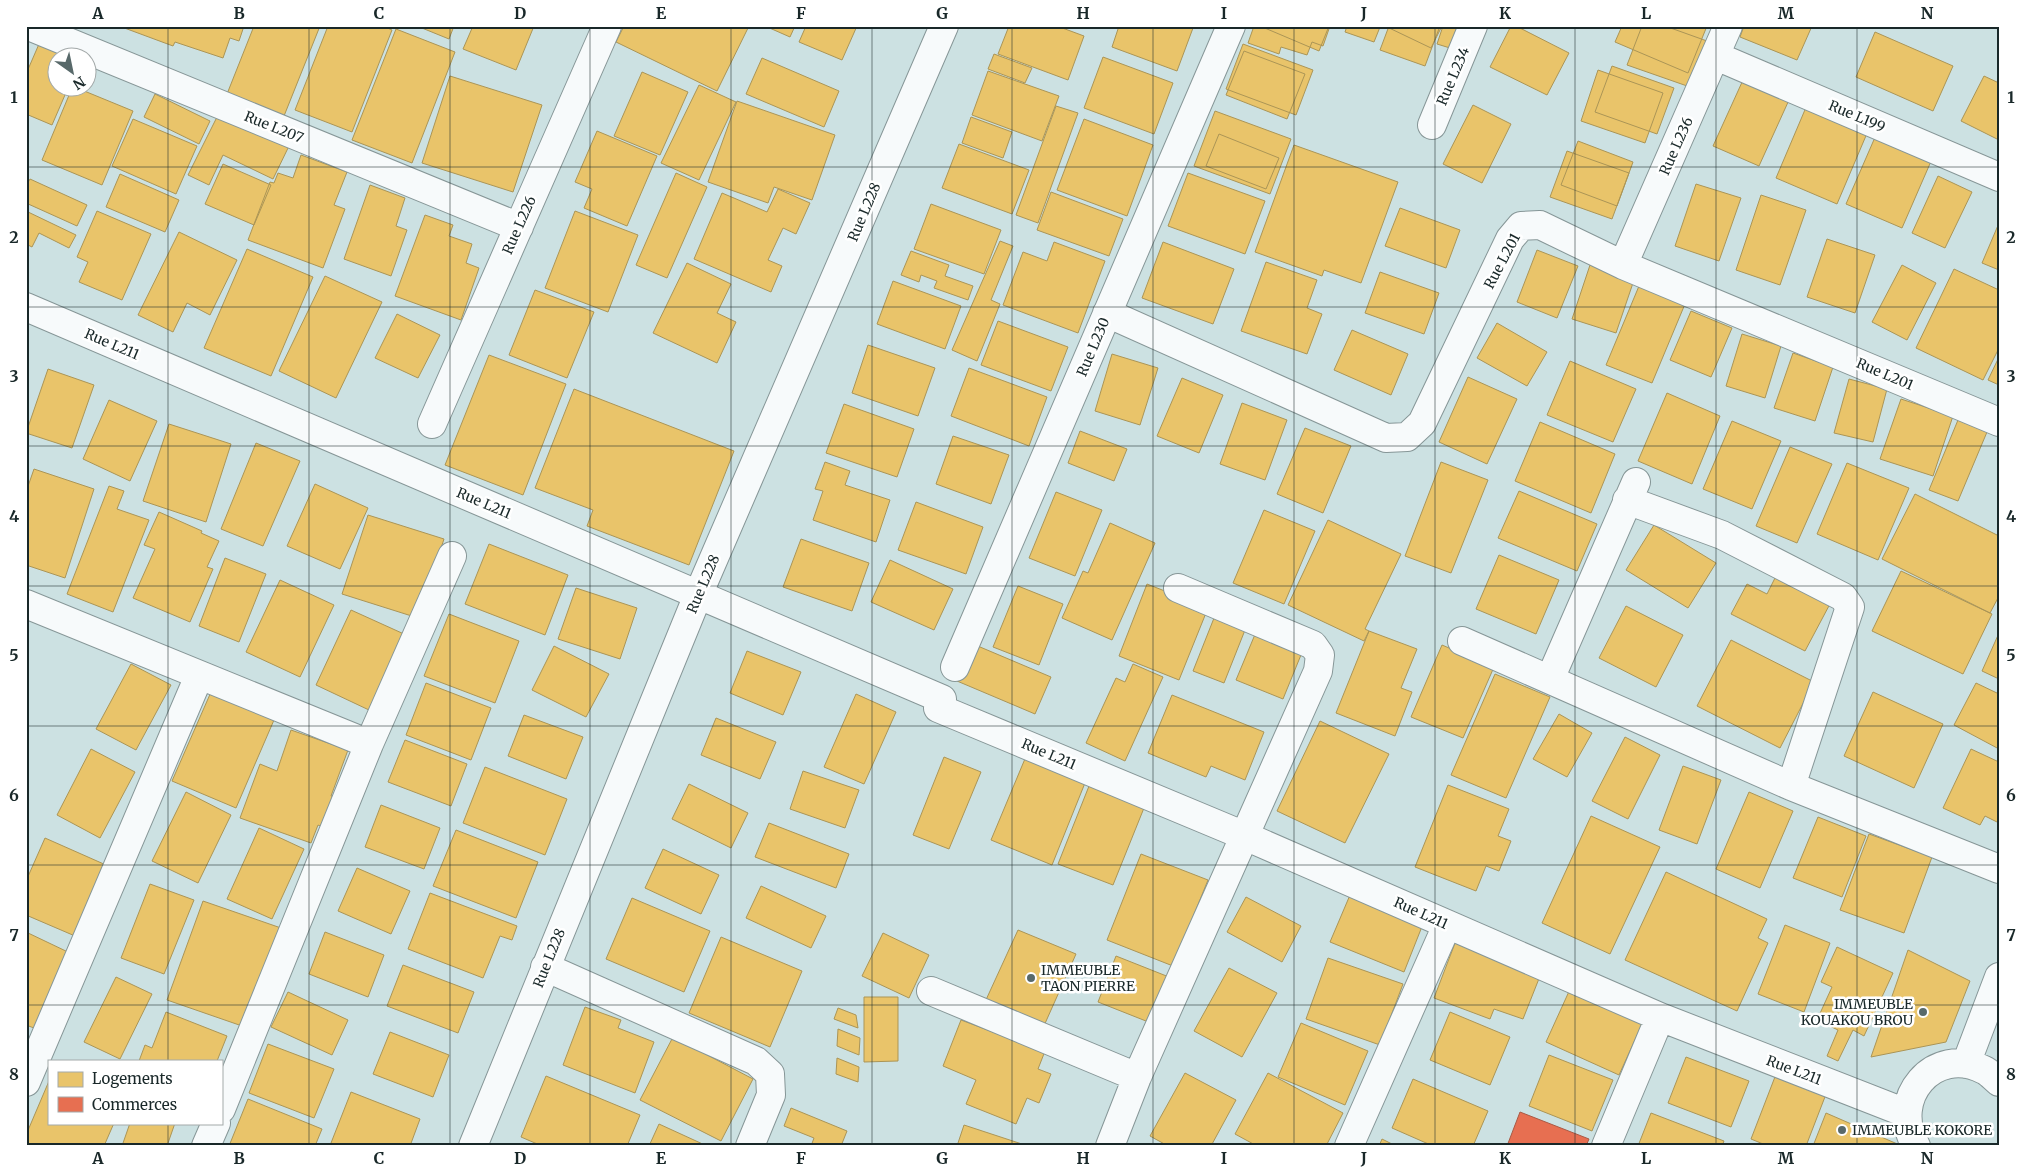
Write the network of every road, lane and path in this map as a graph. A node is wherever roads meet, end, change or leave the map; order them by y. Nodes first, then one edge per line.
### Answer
1 (29, 26) edge
2 (607, 26) edge
3 (944, 26) edge
4 (1232, 26) edge
5 (1473, 26) edge
6 (1728, 26) edge
7 (1716, 56) junction
8 (1432, 125) dead end
9 (1999, 177) edge
10 (519, 227) junction
11 (1623, 265) junction
12 (26, 307) edge
13 (1107, 313) junction
14 (1999, 422) edge
15 (432, 424) dead end
16 (452, 556) dead end
17 (1178, 588) dead end
18 (698, 595) junction
19 (26, 604) edge
20 (1462, 641) dead end
21 (955, 667) dead end
22 (199, 676) junction
23 (1550, 679) junction
24 (369, 744) junction
25 (1791, 786) junction
26 (1246, 836) junction
27 (1999, 869) edge
28 (1447, 925) junction
29 (545, 967) junction
30 (1999, 977) edge
31 (931, 991) dead end
32 (1660, 1017) junction
33 (1966, 1064) junction
34 (1137, 1077) junction
35 (26, 1082) edge
36 (1999, 1082) edge
37 (222, 1107) edge
38 (1906, 1114) junction
39 (216, 1124) edge
40 (206, 1146) edge
41 (473, 1146) edge
42 (750, 1146) edge
43 (1110, 1146) edge
44 (1349, 1146) edge
45 (1606, 1146) edge
46 (1916, 1146) edge

1 - 10 street, Rue L207
2 - 10 street, Rue L226
3 - 18 street, Rue L228
4 - 13 street, Rue L230
5 - 8 street, Rue L234
6 - 7 street, Rue L236
7 - 9 street, Rue L199
7 - 11 street, Rue L236
10 - 15 street, Rue L226
11 - 13 street, Rue L201
11 - 14 street, Rue L201
12 - 18 street, Rue L211
13 - 21 street, Rue L230
16 - 24 street
17 - 26 street
18 - 26 street, Rue L211
18 - 29 street, Rue L228
19 - 22 street
20 - 23 street
22 - 24 street
22 - 35 street
23 - 25 street
23 - 25 street
24 - 37 street
25 - 27 street
26 - 28 street, Rue L211
26 - 34 street
28 - 32 street, Rue L211
28 - 44 street
29 - 41 street, Rue L228
29 - 42 street
30 - 33 street
31 - 34 street
32 - 38 street, Rue L211
32 - 45 street
33 - 36 street
33 - 38 street
34 - 43 street
38 - 46 street
39 - 40 street

